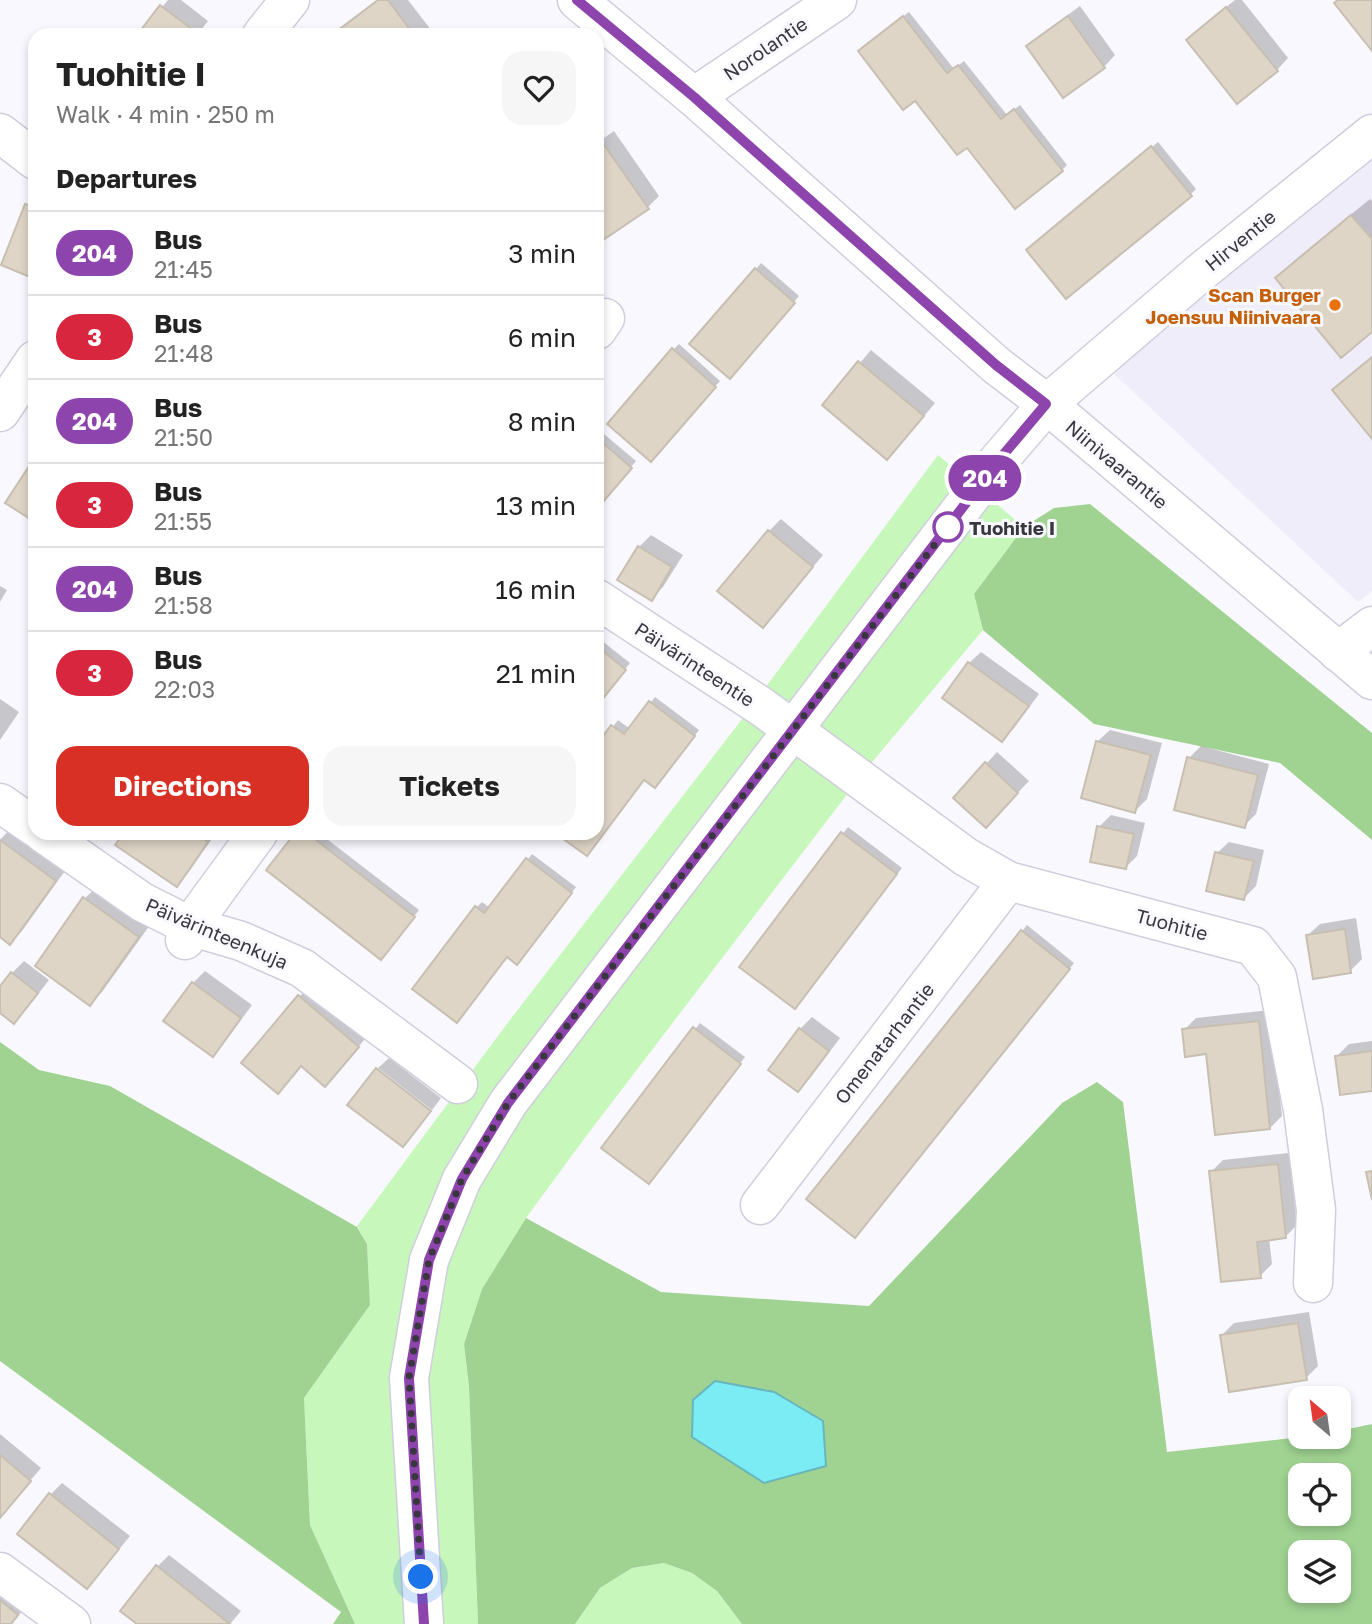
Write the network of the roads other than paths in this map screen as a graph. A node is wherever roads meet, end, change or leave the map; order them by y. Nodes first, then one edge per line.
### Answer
1 (290, 0) edge
2 (577, 0) edge
3 (837, 0) edge
4 (268, 28) edge
5 (694, 97) junction
6 (0, 133) edge
7 (1372, 134) edge
8 (28, 155) edge
9 (28, 370) edge
10 (1046, 404) junction
11 (0, 412) edge
12 (604, 604) edge
13 (1372, 625) edge
14 (1338, 652) junction
15 (1372, 680) edge
16 (793, 730) junction
17 (0, 803) edge
18 (28, 822) edge
19 (53, 840) edge
20 (253, 840) edge
21 (1008, 881) junction
22 (188, 933) junction
23 (458, 1084) dead end
24 (760, 1205) dead end
25 (1313, 1283) dead end
26 (0, 1572) edge
27 (71, 1624) edge
28 (424, 1624) edge

1 - 4 street
2 - 5 street, Niinivaarantie
3 - 5 street, Norolantie
5 - 10 street, Niinivaarantie
6 - 8 street
7 - 10 street, Hirventie
9 - 11 street
10 - 14 street, Niinivaarantie
10 - 16 street, Hirventie
12 - 16 street, Päivärinteentie
13 - 14 street
14 - 15 street, Niinivaarantie
16 - 21 street, Tuohitie
16 - 28 street, Hirventie
17 - 18 street
19 - 22 street, Päivärinteenkuja
20 - 22 street
21 - 24 street, Omenatarhantie
21 - 25 street, Tuohitie
22 - 23 street, Päivärinteenkuja
26 - 27 street

